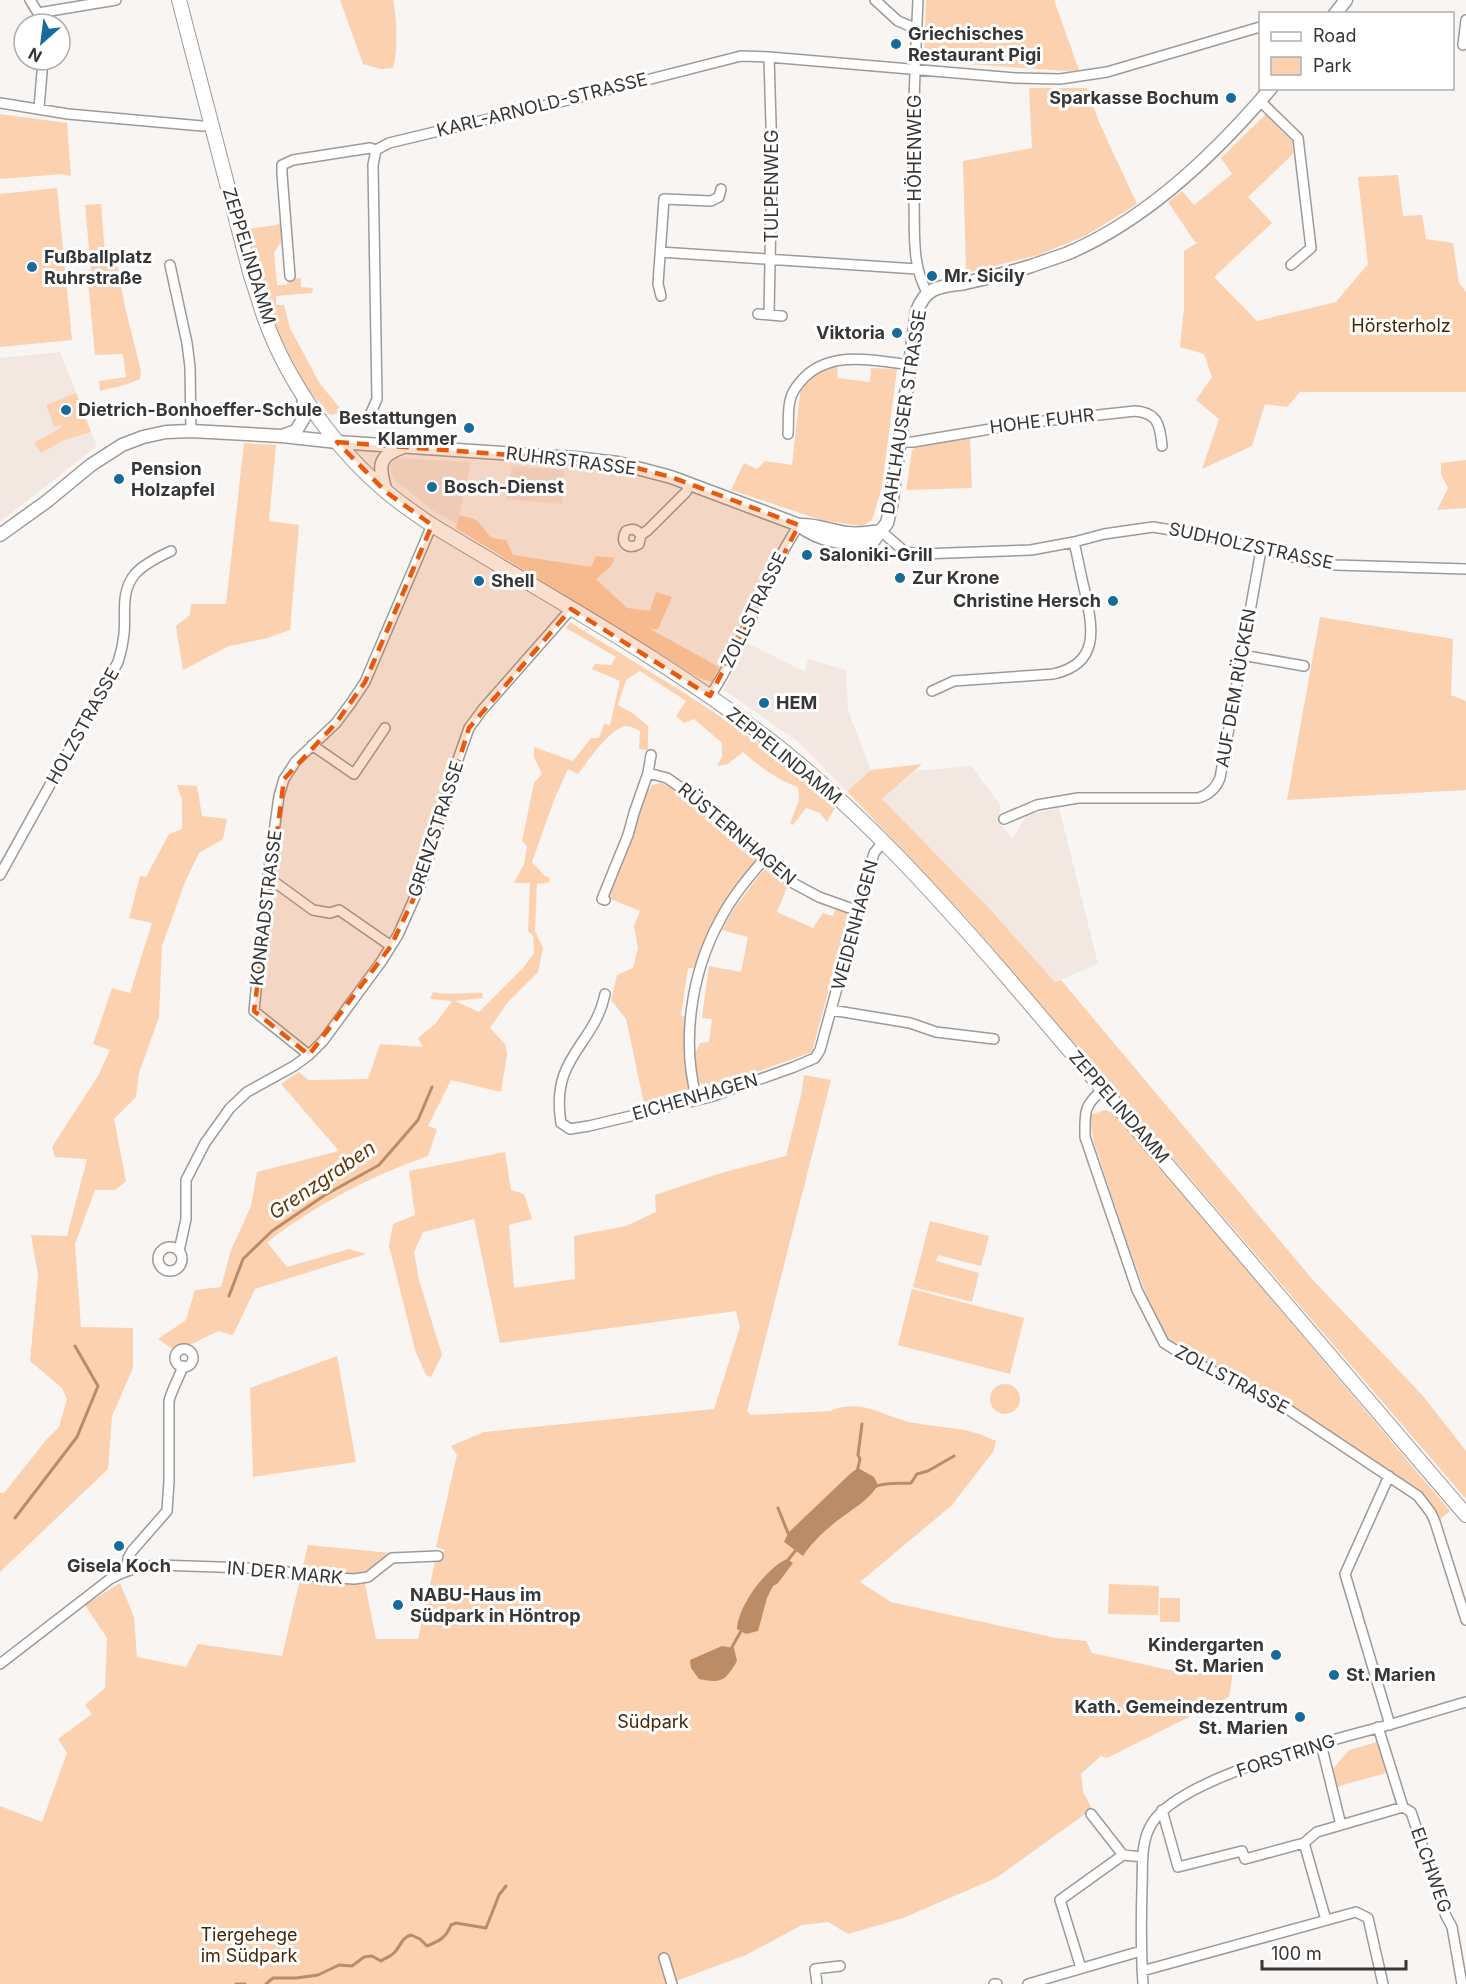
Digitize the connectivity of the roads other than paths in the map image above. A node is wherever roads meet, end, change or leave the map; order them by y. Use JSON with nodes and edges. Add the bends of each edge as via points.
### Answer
{"nodes":[{"id":1,"x":116,"y":0,"type":"edge"},
{"id":2,"x":179,"y":0,"type":"edge"},
{"id":3,"x":875,"y":0,"type":"edge"},
{"id":4,"x":918,"y":0,"type":"edge"},
{"id":5,"x":1346,"y":0,"type":"edge"},
{"id":6,"x":49,"y":12,"type":"edge"},
{"id":7,"x":1337,"y":12,"type":"edge"},
{"id":8,"x":1466,"y":20,"type":"edge"},
{"id":9,"x":1259,"y":27,"type":"edge"},
{"id":10,"x":916,"y":29,"type":"junction"},
{"id":11,"x":1464,"y":45,"type":"edge"},
{"id":12,"x":769,"y":57,"type":"junction"},
{"id":13,"x":916,"y":69,"type":"junction"},
{"id":14,"x":42,"y":72,"type":"edge"},
{"id":15,"x":1269,"y":90,"type":"edge"},
{"id":16,"x":1260,"y":101,"type":"junction"},
{"id":17,"x":0,"y":103,"type":"edge"},
{"id":18,"x":39,"y":108,"type":"junction"},
{"id":19,"x":211,"y":125,"type":"junction"},
{"id":20,"x":376,"y":150,"type":"junction"},
{"id":21,"x":722,"y":189,"type":"dead end"},
{"id":22,"x":660,"y":252,"type":"junction"},
{"id":23,"x":771,"y":259,"type":"junction"},
{"id":24,"x":170,"y":265,"type":"dead end"},
{"id":25,"x":1292,"y":266,"type":"dead end"},
{"id":26,"x":917,"y":269,"type":"junction"},
{"id":27,"x":290,"y":276,"type":"dead end"},
{"id":28,"x":928,"y":294,"type":"junction"},
{"id":29,"x":661,"y":296,"type":"dead end"},
{"id":30,"x":758,"y":314,"type":"dead end"},
{"id":31,"x":769,"y":315,"type":"junction"},
{"id":32,"x":782,"y":316,"type":"dead end"},
{"id":33,"x":910,"y":365,"type":"junction"},
{"id":34,"x":303,"y":393,"type":"junction"},
{"id":35,"x":369,"y":417,"type":"dead end"},
{"id":36,"x":191,"y":431,"type":"junction"},
{"id":37,"x":788,"y":434,"type":"dead end"},
{"id":38,"x":282,"y":436,"type":"junction"},
{"id":39,"x":337,"y":442,"type":"junction"},
{"id":40,"x":900,"y":442,"type":"junction"},
{"id":41,"x":1162,"y":446,"type":"dead end"},
{"id":42,"x":406,"y":447,"type":"junction"},
{"id":43,"x":690,"y":484,"type":"junction"},
{"id":44,"x":386,"y":492,"type":"junction"},
{"id":45,"x":432,"y":525,"type":"junction"},
{"id":46,"x":799,"y":525,"type":"junction"},
{"id":47,"x":881,"y":531,"type":"junction"},
{"id":48,"x":0,"y":534,"type":"edge"},
{"id":49,"x":641,"y":535,"type":"dead end"},
{"id":50,"x":1074,"y":542,"type":"junction"},
{"id":51,"x":171,"y":550,"type":"dead end"},
{"id":52,"x":1261,"y":550,"type":"junction"},
{"id":53,"x":1466,"y":569,"type":"edge"},
{"id":54,"x":571,"y":609,"type":"junction"},
{"id":55,"x":1242,"y":655,"type":"junction"},
{"id":56,"x":1304,"y":666,"type":"dead end"},
{"id":57,"x":932,"y":691,"type":"dead end"},
{"id":58,"x":710,"y":696,"type":"junction"},
{"id":59,"x":385,"y":728,"type":"dead end"},
{"id":60,"x":312,"y":745,"type":"junction"},
{"id":61,"x":651,"y":755,"type":"dead end"},
{"id":62,"x":648,"y":772,"type":"junction"},
{"id":63,"x":1004,"y":819,"type":"dead end"},
{"id":64,"x":883,"y":842,"type":"junction"},
{"id":65,"x":765,"y":858,"type":"junction"},
{"id":66,"x":0,"y":875,"type":"edge"},
{"id":67,"x":268,"y":878,"type":"junction"},
{"id":68,"x":604,"y":900,"type":"dead end"},
{"id":69,"x":858,"y":911,"type":"junction"},
{"id":70,"x":391,"y":946,"type":"junction"},
{"id":71,"x":604,"y":994,"type":"dead end"},
{"id":72,"x":831,"y":1010,"type":"junction"},
{"id":73,"x":994,"y":1039,"type":"dead end"},
{"id":74,"x":309,"y":1055,"type":"junction"},
{"id":75,"x":817,"y":1056,"type":"joint"},
{"id":76,"x":1103,"y":1089,"type":"junction"},
{"id":77,"x":697,"y":1100,"type":"junction"},
{"id":78,"x":179,"y":1251,"type":"dead end"},
{"id":79,"x":183,"y":1366,"type":"dead end"},
{"id":80,"x":1389,"y":1476,"type":"junction"},
{"id":81,"x":1466,"y":1515,"type":"edge"},
{"id":82,"x":438,"y":1556,"type":"dead end"},
{"id":83,"x":127,"y":1569,"type":"junction"},
{"id":84,"x":1466,"y":1620,"type":"edge"},
{"id":85,"x":0,"y":1664,"type":"edge"},
{"id":86,"x":1466,"y":1702,"type":"edge"},
{"id":87,"x":1390,"y":1725,"type":"junction"},
{"id":88,"x":1378,"y":1727,"type":"junction"},
{"id":89,"x":1321,"y":1743,"type":"junction"},
{"id":90,"x":1403,"y":1807,"type":"junction"},
{"id":91,"x":1162,"y":1810,"type":"junction"},
{"id":92,"x":1091,"y":1814,"type":"dead end"},
{"id":93,"x":1341,"y":1825,"type":"junction"},
{"id":94,"x":1304,"y":1843,"type":"junction"},
{"id":95,"x":1123,"y":1855,"type":"junction"},
{"id":96,"x":1143,"y":1857,"type":"junction"},
{"id":97,"x":1326,"y":1920,"type":"junction"},
{"id":98,"x":1141,"y":1951,"type":"junction"},
{"id":99,"x":664,"y":1958,"type":"dead end"},
{"id":100,"x":840,"y":1966,"type":"dead end"},
{"id":101,"x":1081,"y":1968,"type":"junction"},
{"id":102,"x":1142,"y":1971,"type":"junction"},
{"id":103,"x":672,"y":1984,"type":"edge"},
{"id":104,"x":817,"y":1984,"type":"edge"},
{"id":105,"x":1028,"y":1984,"type":"edge"},
{"id":106,"x":1143,"y":1984,"type":"edge"},
{"id":107,"x":1383,"y":1984,"type":"edge"},
{"id":108,"x":1462,"y":1984,"type":"edge"}],
"edges":[{"from":1,"to":6,"type":"street"},
{"from":2,"to":19,"type":"main road","name":"ZEPPELINDAMM"},
{"from":3,"to":10,"type":"street","via":[[898,21]]},
{"from":4,"to":10,"type":"street","name":"HÖHENWEG"},
{"from":5,"to":7,"type":"street"},
{"from":8,"to":11,"type":"street"},
{"from":9,"to":13,"type":"street","name":"KARL-ARNOLD-STRASSE","via":[[1107,72],[1060,79]]},
{"from":10,"to":13,"type":"street","name":"HÖHENWEG"},
{"from":12,"to":13,"type":"street","name":"KARL-ARNOLD-STRASSE"},
{"from":12,"to":20,"type":"street","name":"KARL-ARNOLD-STRASSE","via":[[741,56],[715,62],[389,142]]},
{"from":12,"to":23,"type":"street","name":"TULPENWEG"},
{"from":13,"to":26,"type":"street","name":"HÖHENWEG","via":[[913,159]]},
{"from":14,"to":18,"type":"street"},
{"from":15,"to":16,"type":"street"},
{"from":16,"to":25,"type":"street","via":[[1298,138],[1311,248]]},
{"from":16,"to":28,"type":"street","via":[[1172,187],[1094,240],[1017,271],[934,289]]},
{"from":17,"to":18,"type":"street"},
{"from":18,"to":19,"type":"street","via":[[68,114]]},
{"from":19,"to":34,"type":"main road","name":"ZEPPELINDAMM","via":[[266,321]]},
{"from":20,"to":27,"type":"street","name":"KARL-ARNOLD-STRASSE","via":[[293,159],[282,165]]},
{"from":20,"to":35,"type":"street","via":[[373,165],[377,399]]},
{"from":21,"to":22,"type":"street","via":[[719,197],[711,201],[664,198]]},
{"from":22,"to":23,"type":"street"},
{"from":22,"to":29,"type":"street"},
{"from":23,"to":26,"type":"street"},
{"from":23,"to":31,"type":"street","name":"TULPENWEG"},
{"from":24,"to":36,"type":"street","via":[[188,343]]},
{"from":26,"to":28,"type":"street","name":"HÖHENWEG"},
{"from":28,"to":33,"type":"street","name":"DAHLHAUSER STRASSE","via":[[918,311]]},
{"from":30,"to":31,"type":"street"},
{"from":31,"to":32,"type":"street"},
{"from":33,"to":37,"type":"street","via":[[842,360],[817,367],[791,394]]},
{"from":33,"to":40,"type":"street","name":"DAHLHAUSER STRASSE"},
{"from":34,"to":38,"type":"street","via":[[302,423],[296,431]]},
{"from":34,"to":39,"type":"main road","name":"ZEPPELINDAMM"},
{"from":36,"to":38,"type":"street","name":"RUHRSTRASSE"},
{"from":36,"to":48,"type":"street","name":"RUHRSTRASSE","via":[[150,435],[122,445]]},
{"from":38,"to":39,"type":"street","name":"RUHRSTRASSE"},
{"from":39,"to":42,"type":"street","name":"RUHRSTRASSE"},
{"from":39,"to":44,"type":"main road","name":"ZEPPELINDAMM"},
{"from":40,"to":41,"type":"street","name":"HOHE FUHR","via":[[1135,411],[1156,420]]},
{"from":40,"to":47,"type":"street","name":"DAHLHAUSER STRASSE","via":[[891,507]]},
{"from":42,"to":43,"type":"street","name":"RUHRSTRASSE","via":[[592,460],[647,470]]},
{"from":42,"to":44,"type":"street","via":[[383,459],[381,471]]},
{"from":43,"to":46,"type":"street","name":"RUHRSTRASSE"},
{"from":43,"to":49,"type":"street","via":[[685,494]]},
{"from":44,"to":45,"type":"main road","name":"ZEPPELINDAMM"},
{"from":45,"to":54,"type":"main road","name":"ZEPPELINDAMM"},
{"from":45,"to":60,"type":"street","name":"KONRADSTRASSE","via":[[365,682],[336,723]]},
{"from":46,"to":47,"type":"street","name":"RUHRSTRASSE","via":[[808,532],[851,543],[874,540]]},
{"from":46,"to":58,"type":"street","name":"ZOLLSTRASSE","via":[[780,553]]},
{"from":47,"to":50,"type":"street","name":"SUDHOLZSTRASSE","via":[[905,552],[921,554],[1031,550]]},
{"from":50,"to":52,"type":"street","name":"SUDHOLZSTRASSE","via":[[1153,527]]},
{"from":50,"to":57,"type":"street","via":[[1092,631],[1087,650],[1076,664],[1053,674],[954,681]]},
{"from":51,"to":66,"type":"street","name":"HOLZSTRASSE","via":[[152,560],[128,585],[118,662]]},
{"from":52,"to":53,"type":"street","name":"SUDHOLZSTRASSE","via":[[1336,565]]},
{"from":52,"to":55,"type":"street","name":"AUF DEM RÜCKEN"},
{"from":54,"to":58,"type":"main road","name":"ZEPPELINDAMM"},
{"from":54,"to":70,"type":"street","name":"GRENZSTRASSE","via":[[469,728],[422,881]]},
{"from":55,"to":56,"type":"street"},
{"from":55,"to":63,"type":"street","name":"AUF DEM RÜCKEN","via":[[1220,778],[1208,794],[1198,798],[1071,798],[1037,805]]},
{"from":58,"to":64,"type":"main road","name":"ZEPPELINDAMM","via":[[779,747]]},
{"from":59,"to":60,"type":"street","via":[[354,774]]},
{"from":60,"to":67,"type":"street","name":"KONRADSTRASSE","via":[[284,779]]},
{"from":61,"to":62,"type":"street"},
{"from":62,"to":65,"type":"street","name":"RÜSTERNHAGEN","via":[[689,792]]},
{"from":62,"to":68,"type":"street"},
{"from":64,"to":69,"type":"street","name":"WEIDENHAGEN","via":[[874,853]]},
{"from":64,"to":76,"type":"main road","name":"ZEPPELINDAMM","via":[[963,926]]},
{"from":65,"to":69,"type":"street","name":"RÜSTERNHAGEN","via":[[805,890]]},
{"from":65,"to":77,"type":"street","via":[[733,898],[702,962],[690,1026]]},
{"from":67,"to":70,"type":"street","via":[[313,910],[339,910]]},
{"from":67,"to":74,"type":"street","name":"KONRADSTRASSE","via":[[254,1011]]},
{"from":69,"to":72,"type":"street","name":"WEIDENHAGEN"},
{"from":70,"to":74,"type":"street","name":"GRENZSTRASSE","via":[[343,1015]]},
{"from":71,"to":77,"type":"street","name":"EICHENHAGEN","via":[[598,1016],[571,1057],[560,1084],[561,1124],[570,1129],[589,1126]]},
{"from":72,"to":73,"type":"street","name":"WEIDENHAGEN","via":[[910,1023],[936,1032]]},
{"from":72,"to":75,"type":"street","name":"WEIDENHAGEN"},
{"from":74,"to":78,"type":"street","name":"GRENZSTRASSE","via":[[248,1092],[230,1108],[205,1143],[186,1180],[186,1218]]},
{"from":75,"to":77,"type":"street","name":"EICHENHAGEN"},
{"from":76,"to":80,"type":"street","name":"ZOLLSTRASSE","via":[[1089,1102],[1085,1137],[1137,1290],[1164,1343],[1280,1404]]},
{"from":76,"to":81,"type":"main road","name":"ZEPPELINDAMM"},
{"from":79,"to":83,"type":"street","via":[[169,1401],[167,1511],[132,1551]]},
{"from":80,"to":84,"type":"street","name":"ZOLLSTRASSE","via":[[1418,1496],[1431,1513]]},
{"from":80,"to":87,"type":"street","via":[[1345,1574]]},
{"from":82,"to":83,"type":"street","name":"IN DER MARK","via":[[392,1558],[368,1577],[354,1579],[298,1575],[278,1569],[157,1565]]},
{"from":83,"to":85,"type":"street","name":"IN DER MARK"},
{"from":86,"to":87,"type":"street","name":"FORSTRING"},
{"from":87,"to":88,"type":"street","name":"FORSTRING"},
{"from":88,"to":89,"type":"street","name":"FORSTRING"},
{"from":88,"to":90,"type":"street","name":"ELCHWEG"},
{"from":89,"to":91,"type":"street","name":"FORSTRING","via":[[1229,1774]]},
{"from":89,"to":93,"type":"street"},
{"from":90,"to":93,"type":"street"},
{"from":90,"to":108,"type":"street","name":"ELCHWEG","via":[[1411,1812],[1452,1927]]},
{"from":91,"to":94,"type":"street","via":[[1178,1867],[1242,1851],[1245,1859]]},
{"from":91,"to":96,"type":"street","name":"FORSTRING","via":[[1148,1831]]},
{"from":92,"to":95,"type":"street"},
{"from":93,"to":94,"type":"street","via":[[1317,1832]]},
{"from":94,"to":97,"type":"street"},
{"from":95,"to":96,"type":"street"},
{"from":95,"to":101,"type":"street","via":[[1060,1900]]},
{"from":96,"to":98,"type":"street","name":"FORSTRING"},
{"from":97,"to":102,"type":"street"},
{"from":97,"to":107,"type":"street","via":[[1356,1912],[1368,1918]]},
{"from":98,"to":101,"type":"street"},
{"from":98,"to":102,"type":"street","name":"FORSTRING"},
{"from":99,"to":103,"type":"street"},
{"from":100,"to":104,"type":"street","via":[[815,1969]]},
{"from":101,"to":105,"type":"street"},
{"from":102,"to":106,"type":"street","name":"FORSTRING"}]}
